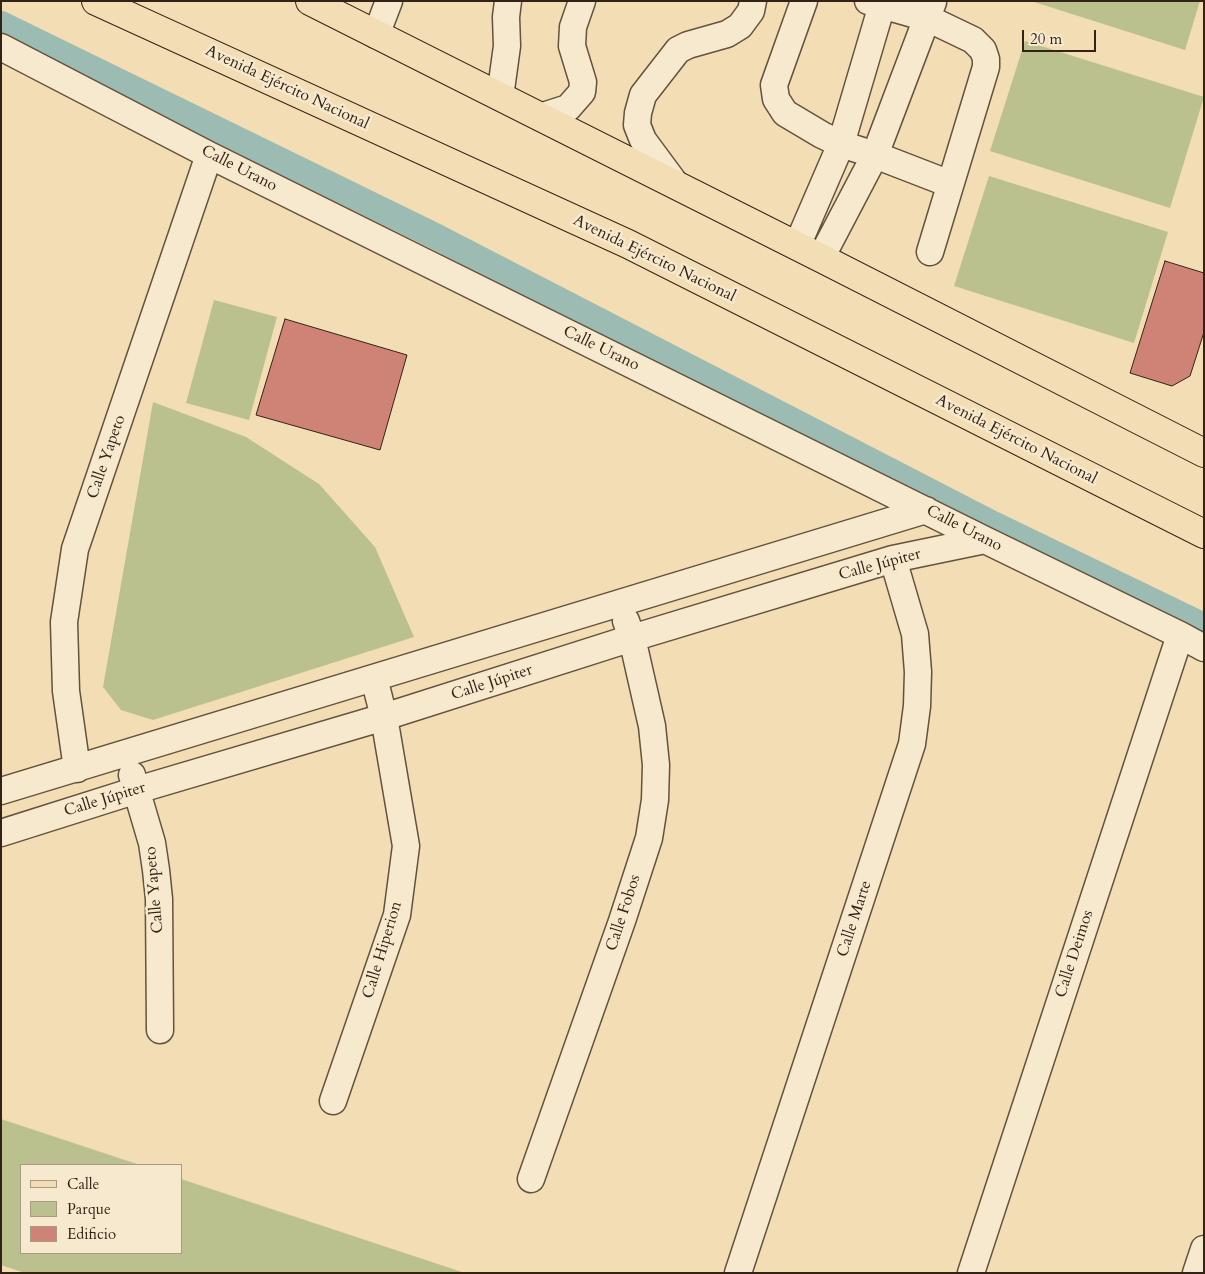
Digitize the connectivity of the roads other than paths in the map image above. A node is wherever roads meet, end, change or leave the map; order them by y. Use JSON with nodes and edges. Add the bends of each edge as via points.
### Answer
{"nodes":[{"id":1,"x":310,"y":1,"type":"edge"},
{"id":2,"x":389,"y":1,"type":"edge"},
{"id":3,"x":508,"y":1,"type":"edge"},
{"id":4,"x":582,"y":1,"type":"edge"},
{"id":5,"x":753,"y":1,"type":"edge"},
{"id":6,"x":804,"y":1,"type":"edge"},
{"id":7,"x":103,"y":3,"type":"edge"},
{"id":8,"x":875,"y":3,"type":"edge"},
{"id":9,"x":930,"y":10,"type":"edge"},
{"id":10,"x":376,"y":35,"type":"junction"},
{"id":11,"x":1,"y":47,"type":"edge"},
{"id":12,"x":500,"y":97,"type":"junction"},
{"id":13,"x":540,"y":117,"type":"junction"},
{"id":14,"x":841,"y":144,"type":"junction"},
{"id":15,"x":209,"y":155,"type":"junction"},
{"id":16,"x":875,"y":155,"type":"junction"},
{"id":17,"x":950,"y":184,"type":"junction"},
{"id":18,"x":677,"y":186,"type":"junction"},
{"id":19,"x":797,"y":246,"type":"junction"},
{"id":20,"x":930,"y":252,"type":"dead end"},
{"id":21,"x":821,"y":258,"type":"junction"},
{"id":22,"x":1204,"y":453,"type":"edge"},
{"id":23,"x":926,"y":510,"type":"junction"},
{"id":24,"x":1204,"y":534,"type":"edge"},
{"id":25,"x":985,"y":540,"type":"junction"},
{"id":26,"x":893,"y":559,"type":"junction"},
{"id":27,"x":620,"y":604,"type":"junction"},
{"id":28,"x":1180,"y":634,"type":"junction"},
{"id":29,"x":632,"y":638,"type":"junction"},
{"id":30,"x":1204,"y":648,"type":"edge"},
{"id":31,"x":374,"y":678,"type":"junction"},
{"id":32,"x":384,"y":717,"type":"junction"},
{"id":33,"x":126,"y":754,"type":"junction"},
{"id":34,"x":77,"y":769,"type":"junction"},
{"id":35,"x":137,"y":790,"type":"junction"},
{"id":36,"x":1,"y":791,"type":"edge"},
{"id":37,"x":1,"y":833,"type":"edge"},
{"id":38,"x":160,"y":1030,"type":"dead end"},
{"id":39,"x":333,"y":1101,"type":"dead end"},
{"id":40,"x":531,"y":1179,"type":"dead end"},
{"id":41,"x":1204,"y":1250,"type":"edge"},
{"id":42,"x":738,"y":1273,"type":"edge"},
{"id":43,"x":971,"y":1273,"type":"edge"},
{"id":44,"x":1196,"y":1273,"type":"edge"}],
"edges":[{"from":1,"to":10,"type":"main road"},
{"from":2,"to":10,"type":"street"},
{"from":3,"to":12,"type":"street","via":[[507,46]]},
{"from":4,"to":13,"type":"street","via":[[573,27],[572,46],[583,82],[582,92],[568,108]]},
{"from":5,"to":18,"type":"street","via":[[751,11],[740,26],[727,34],[678,50],[644,95],[637,125],[643,140]]},
{"from":6,"to":14,"type":"street","via":[[774,85],[776,99],[785,113]]},
{"from":7,"to":24,"type":"main road","name":"Avenida Ejército Nacional","via":[[628,244]]},
{"from":8,"to":9,"type":"street"},
{"from":8,"to":14,"type":"street"},
{"from":9,"to":16,"type":"street"},
{"from":9,"to":17,"type":"street","via":[[973,40],[986,58]]},
{"from":10,"to":12,"type":"main road"},
{"from":11,"to":15,"type":"street","name":"Calle Urano"},
{"from":12,"to":13,"type":"main road"},
{"from":13,"to":18,"type":"main road"},
{"from":14,"to":16,"type":"street"},
{"from":14,"to":19,"type":"street"},
{"from":15,"to":23,"type":"street","name":"Calle Urano"},
{"from":15,"to":34,"type":"street","name":"Calle Yapeto","via":[[76,549],[64,622],[66,691]]},
{"from":16,"to":17,"type":"street"},
{"from":16,"to":21,"type":"street"},
{"from":17,"to":20,"type":"street"},
{"from":18,"to":19,"type":"main road"},
{"from":19,"to":21,"type":"main road"},
{"from":21,"to":22,"type":"main road"},
{"from":23,"to":25,"type":"street","name":"Calle Urano"},
{"from":23,"to":27,"type":"street"},
{"from":25,"to":26,"type":"street","name":"Calle Júpiter"},
{"from":25,"to":28,"type":"street","name":"Calle Urano"},
{"from":26,"to":29,"type":"street","name":"Calle Júpiter"},
{"from":26,"to":42,"type":"street","name":"Calle Marte","via":[[915,634],[918,672],[912,744]]},
{"from":27,"to":29,"type":"street","name":"Calle Fobos"},
{"from":27,"to":31,"type":"street"},
{"from":28,"to":30,"type":"street","name":"Calle Urano"},
{"from":28,"to":43,"type":"street","name":"Calle Deimos"},
{"from":29,"to":32,"type":"street","name":"Calle Júpiter"},
{"from":29,"to":40,"type":"street","name":"Calle Fobos","via":[[652,726],[656,765],[649,838]]},
{"from":31,"to":32,"type":"street","name":"Calle Hiperion"},
{"from":31,"to":33,"type":"street"},
{"from":32,"to":35,"type":"street","name":"Calle Júpiter"},
{"from":32,"to":39,"type":"street","name":"Calle Hiperion","via":[[406,846],[397,914]]},
{"from":33,"to":34,"type":"street"},
{"from":33,"to":35,"type":"street","name":"Calle Yapeto"},
{"from":34,"to":36,"type":"street"},
{"from":35,"to":37,"type":"street","name":"Calle Júpiter"},
{"from":35,"to":38,"type":"street","name":"Calle Yapeto","via":[[152,842],[159,899]]},
{"from":41,"to":44,"type":"street"}]}
